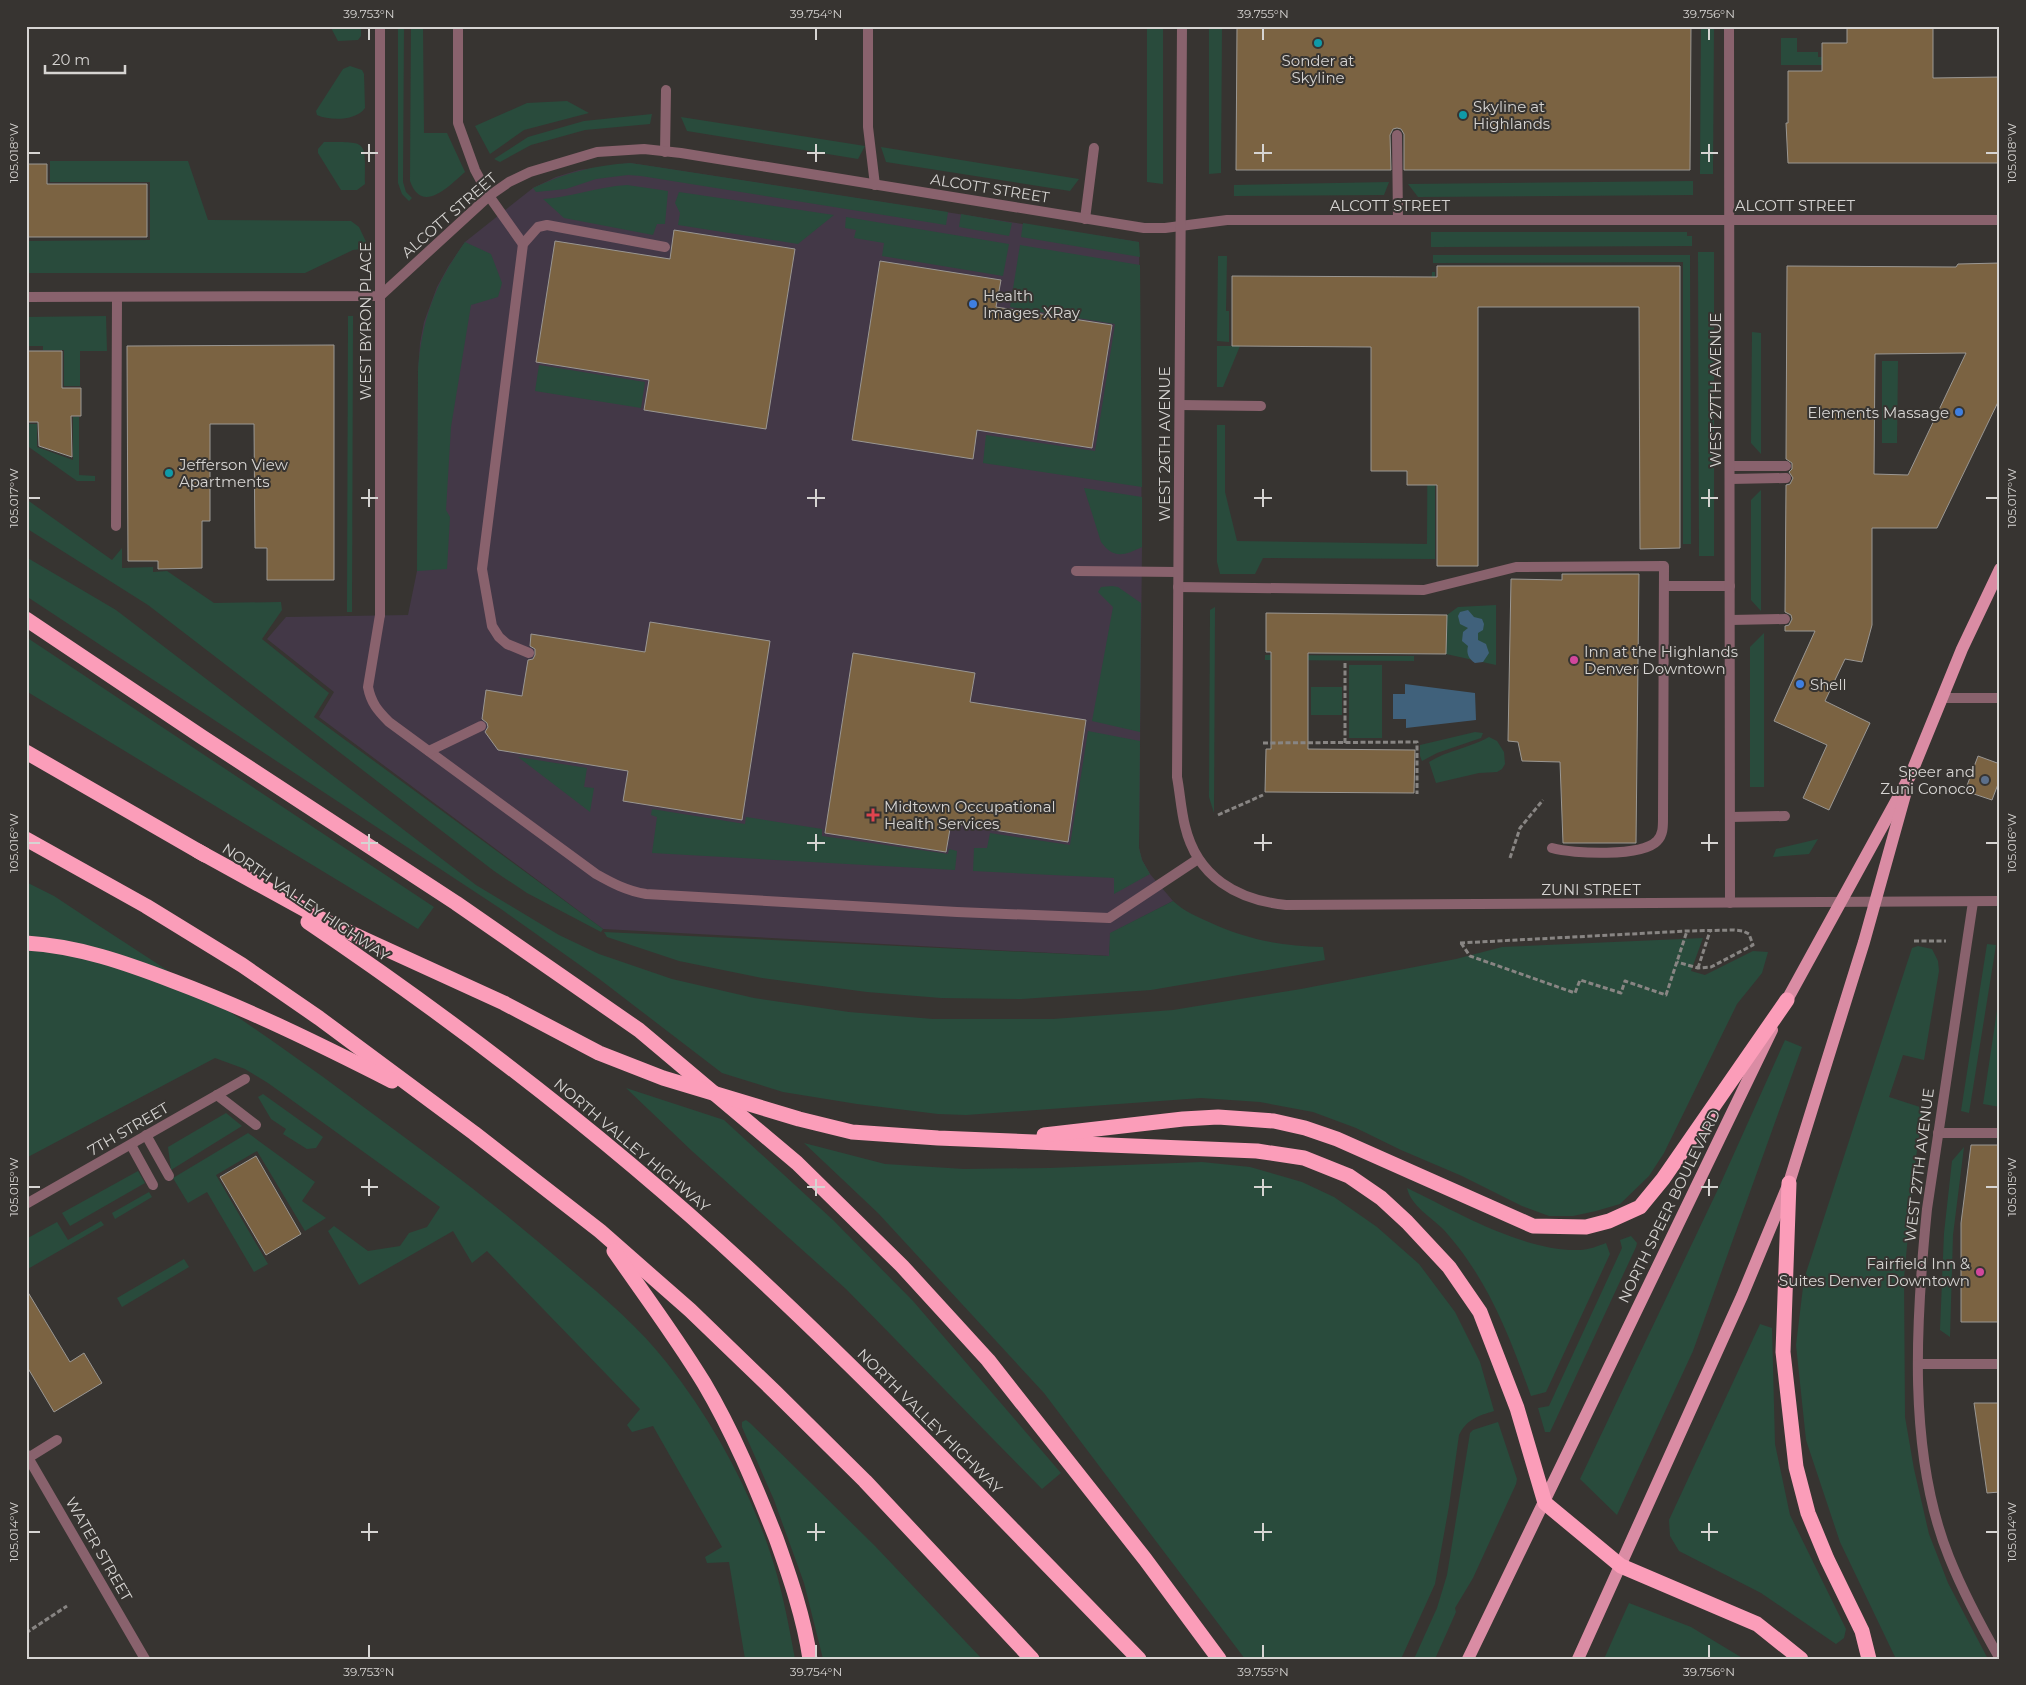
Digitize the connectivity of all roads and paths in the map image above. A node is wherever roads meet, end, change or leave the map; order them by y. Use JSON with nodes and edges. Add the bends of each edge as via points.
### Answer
{"nodes":[{"id":1,"x":380,"y":26,"type":"edge"},
{"id":2,"x":458,"y":26,"type":"edge"},
{"id":3,"x":868,"y":26,"type":"edge"},
{"id":4,"x":1182,"y":26,"type":"edge"},
{"id":5,"x":1729,"y":26,"type":"edge"},
{"id":6,"x":666,"y":90,"type":"dead end"},
{"id":7,"x":1397,"y":135,"type":"dead end"},
{"id":8,"x":1094,"y":148,"type":"dead end"},
{"id":9,"x":665,"y":152,"type":"junction"},
{"id":10,"x":875,"y":185,"type":"junction"},
{"id":11,"x":489,"y":196,"type":"junction"},
{"id":12,"x":1085,"y":219,"type":"junction"},
{"id":13,"x":1398,"y":220,"type":"junction"},
{"id":14,"x":1730,"y":220,"type":"junction"},
{"id":15,"x":2000,"y":220,"type":"edge"},
{"id":16,"x":1180,"y":226,"type":"junction"},
{"id":17,"x":522,"y":244,"type":"junction"},
{"id":18,"x":666,"y":247,"type":"dead end"},
{"id":19,"x":380,"y":296,"type":"junction"},
{"id":20,"x":26,"y":297,"type":"edge"},
{"id":21,"x":117,"y":297,"type":"junction"},
{"id":22,"x":1180,"y":405,"type":"junction"},
{"id":23,"x":1261,"y":406,"type":"dead end"},
{"id":24,"x":1730,"y":466,"type":"junction"},
{"id":25,"x":1786,"y":466,"type":"dead end"},
{"id":26,"x":1786,"y":478,"type":"dead end"},
{"id":27,"x":1730,"y":479,"type":"junction"},
{"id":28,"x":116,"y":526,"type":"dead end"},
{"id":29,"x":2000,"y":569,"type":"edge"},
{"id":30,"x":1076,"y":571,"type":"dead end"},
{"id":31,"x":1178,"y":572,"type":"junction"},
{"id":32,"x":1664,"y":586,"type":"junction"},
{"id":33,"x":1730,"y":586,"type":"junction"},
{"id":34,"x":1178,"y":587,"type":"junction"},
{"id":35,"x":26,"y":619,"type":"edge"},
{"id":36,"x":1785,"y":619,"type":"dead end"},
{"id":37,"x":1730,"y":620,"type":"junction"},
{"id":38,"x":529,"y":653,"type":"dead end"},
{"id":39,"x":1345,"y":663,"type":"dead end"},
{"id":40,"x":1942,"y":698,"type":"junction"},
{"id":41,"x":2000,"y":698,"type":"edge"},
{"id":42,"x":480,"y":726,"type":"dead end"},
{"id":43,"x":1263,"y":743,"type":"dead end"},
{"id":44,"x":1345,"y":743,"type":"junction"},
{"id":45,"x":429,"y":751,"type":"junction"},
{"id":46,"x":26,"y":752,"type":"edge"},
{"id":47,"x":1911,"y":774,"type":"junction"},
{"id":48,"x":1417,"y":794,"type":"dead end"},
{"id":49,"x":1263,"y":795,"type":"dead end"},
{"id":50,"x":1543,"y":800,"type":"dead end"},
{"id":51,"x":1218,"y":815,"type":"dead end"},
{"id":52,"x":1785,"y":816,"type":"dead end"},
{"id":53,"x":1730,"y":817,"type":"junction"},
{"id":54,"x":26,"y":839,"type":"edge"},
{"id":55,"x":1552,"y":848,"type":"dead end"},
{"id":56,"x":198,"y":851,"type":"junction"},
{"id":57,"x":1510,"y":858,"type":"dead end"},
{"id":58,"x":1198,"y":859,"type":"junction"},
{"id":59,"x":2000,"y":901,"type":"edge"},
{"id":60,"x":1875,"y":902,"type":"junction"},
{"id":61,"x":1973,"y":902,"type":"junction"},
{"id":62,"x":1730,"y":903,"type":"junction"},
{"id":63,"x":1840,"y":903,"type":"junction"},
{"id":64,"x":1710,"y":930,"type":"junction"},
{"id":65,"x":1687,"y":931,"type":"junction"},
{"id":66,"x":1946,"y":940,"type":"dead end"},
{"id":67,"x":1914,"y":941,"type":"dead end"},
{"id":68,"x":26,"y":942,"type":"edge"},
{"id":69,"x":1677,"y":962,"type":"junction"},
{"id":70,"x":1698,"y":968,"type":"junction"},
{"id":71,"x":1787,"y":1000,"type":"junction"},
{"id":72,"x":245,"y":1079,"type":"dead end"},
{"id":73,"x":217,"y":1095,"type":"junction"},
{"id":74,"x":432,"y":1102,"type":"junction"},
{"id":75,"x":256,"y":1125,"type":"dead end"},
{"id":76,"x":1938,"y":1133,"type":"junction"},
{"id":77,"x":2000,"y":1133,"type":"edge"},
{"id":78,"x":146,"y":1135,"type":"junction"},
{"id":79,"x":994,"y":1141,"type":"junction"},
{"id":80,"x":131,"y":1145,"type":"junction"},
{"id":81,"x":169,"y":1176,"type":"dead end"},
{"id":82,"x":1789,"y":1183,"type":"junction"},
{"id":83,"x":153,"y":1185,"type":"dead end"},
{"id":84,"x":26,"y":1204,"type":"edge"},
{"id":85,"x":600,"y":1231,"type":"junction"},
{"id":86,"x":1918,"y":1364,"type":"junction"},
{"id":87,"x":2000,"y":1364,"type":"edge"},
{"id":88,"x":57,"y":1440,"type":"dead end"},
{"id":89,"x":27,"y":1456,"type":"edge"},
{"id":90,"x":1545,"y":1503,"type":"junction"},
{"id":91,"x":1621,"y":1566,"type":"junction"},
{"id":92,"x":67,"y":1606,"type":"dead end"},
{"id":93,"x":26,"y":1633,"type":"edge"},
{"id":94,"x":145,"y":1659,"type":"edge"},
{"id":95,"x":810,"y":1659,"type":"edge"},
{"id":96,"x":1032,"y":1659,"type":"edge"},
{"id":97,"x":1139,"y":1659,"type":"edge"},
{"id":98,"x":1219,"y":1659,"type":"edge"},
{"id":99,"x":1468,"y":1659,"type":"edge"},
{"id":100,"x":1578,"y":1659,"type":"edge"},
{"id":101,"x":1801,"y":1659,"type":"edge"},
{"id":102,"x":1869,"y":1659,"type":"edge"},
{"id":103,"x":2000,"y":1659,"type":"edge"}],
"edges":[{"from":1,"to":19,"type":"street","name":"WEST BYRON PLACE"},
{"from":2,"to":11,"type":"street","via":[[458,123],[475,170]]},
{"from":3,"to":10,"type":"street","via":[[868,128]]},
{"from":4,"to":16,"type":"street","name":"WEST 26TH AVENUE"},
{"from":5,"to":14,"type":"street","name":"WEST 27TH AVENUE"},
{"from":6,"to":9,"type":"street"},
{"from":7,"to":13,"type":"street"},
{"from":8,"to":12,"type":"street"},
{"from":9,"to":10,"type":"street","name":"ALCOTT STREET"},
{"from":9,"to":11,"type":"street","name":"ALCOTT STREET","via":[[620,150],[573,158],[530,172]]},
{"from":10,"to":12,"type":"street","name":"ALCOTT STREET"},
{"from":11,"to":17,"type":"street"},
{"from":11,"to":19,"type":"street","name":"ALCOTT STREET"},
{"from":12,"to":16,"type":"street","name":"ALCOTT STREET","via":[[1144,228]]},
{"from":13,"to":14,"type":"street","name":"ALCOTT STREET"},
{"from":13,"to":16,"type":"street","name":"ALCOTT STREET","via":[[1228,220]]},
{"from":14,"to":15,"type":"street","name":"ALCOTT STREET"},
{"from":14,"to":24,"type":"street","name":"WEST 27TH AVENUE"},
{"from":16,"to":22,"type":"street","name":"WEST 26TH AVENUE"},
{"from":17,"to":18,"type":"street","via":[[538,227],[547,225]]},
{"from":17,"to":38,"type":"street","via":[[482,569],[492,626],[507,644]]},
{"from":19,"to":21,"type":"street"},
{"from":19,"to":45,"type":"street","name":"WEST BYRON PLACE","via":[[380,615],[368,687],[370,698],[389,722]]},
{"from":20,"to":21,"type":"street"},
{"from":21,"to":28,"type":"street"},
{"from":22,"to":23,"type":"street"},
{"from":22,"to":31,"type":"street","name":"WEST 26TH AVENUE"},
{"from":24,"to":25,"type":"street"},
{"from":24,"to":27,"type":"street","name":"WEST 27TH AVENUE"},
{"from":26,"to":27,"type":"street"},
{"from":27,"to":33,"type":"street","name":"WEST 27TH AVENUE"},
{"from":29,"to":40,"type":"main road","name":"NORTH SPEER BOULEVARD"},
{"from":30,"to":31,"type":"street"},
{"from":31,"to":34,"type":"street","name":"WEST 26TH AVENUE"},
{"from":32,"to":33,"type":"street"},
{"from":32,"to":34,"type":"street","via":[[1664,566],[1656,566],[1516,567],[1424,590]]},
{"from":32,"to":55,"type":"street","via":[[1664,819],[1661,835],[1649,847],[1630,851],[1577,852]]},
{"from":33,"to":37,"type":"street","name":"WEST 27TH AVENUE"},
{"from":34,"to":58,"type":"street","name":"WEST 26TH AVENUE","via":[[1177,777],[1185,827]]},
{"from":35,"to":98,"type":"highway","via":[[456,903],[639,1030],[797,1163],[902,1266],[988,1360],[1145,1559]]},
{"from":36,"to":37,"type":"street"},
{"from":37,"to":53,"type":"street","name":"WEST 27TH AVENUE"},
{"from":39,"to":44,"type":"path"},
{"from":40,"to":41,"type":"street"},
{"from":40,"to":47,"type":"main road","name":"NORTH SPEER BOULEVARD"},
{"from":42,"to":45,"type":"street"},
{"from":43,"to":44,"type":"path"},
{"from":44,"to":48,"type":"path","via":[[1417,742]]},
{"from":45,"to":58,"type":"street","name":"WEST BYRON PLACE","via":[[596,874],[616,885],[646,894],[1109,918]]},
{"from":46,"to":56,"type":"highway","name":"NORTH VALLEY HIGHWAY"},
{"from":47,"to":60,"type":"main road","name":"NORTH SPEER BOULEVARD"},
{"from":47,"to":63,"type":"main road","name":"NORTH SPEER BOULEVARD"},
{"from":49,"to":51,"type":"path"},
{"from":50,"to":57,"type":"path","via":[[1520,828]]},
{"from":52,"to":53,"type":"street"},
{"from":53,"to":62,"type":"street","name":"WEST 27TH AVENUE"},
{"from":54,"to":74,"type":"highway","via":[[146,906],[242,965]]},
{"from":56,"to":79,"type":"highway","via":[[329,923],[504,1003],[599,1053],[663,1078],[852,1132]]},
{"from":56,"to":97,"type":"highway","name":"NORTH VALLEY HIGHWAY","via":[[357,955],[602,1140],[746,1266],[820,1336]]},
{"from":58,"to":62,"type":"street","name":"ZUNI STREET","via":[[1208,873],[1225,885],[1265,903],[1286,905]]},
{"from":59,"to":61,"type":"street","name":"ZUNI STREET"},
{"from":60,"to":61,"type":"street","name":"ZUNI STREET"},
{"from":60,"to":63,"type":"street","name":"ZUNI STREET"},
{"from":60,"to":82,"type":"main road","name":"NORTH SPEER BOULEVARD"},
{"from":61,"to":76,"type":"street","name":"WEST 27TH AVENUE"},
{"from":62,"to":63,"type":"street","name":"ZUNI STREET"},
{"from":63,"to":71,"type":"main road","name":"NORTH SPEER BOULEVARD"},
{"from":64,"to":65,"type":"path"},
{"from":64,"to":70,"type":"path"},
{"from":64,"to":70,"type":"path","via":[[1743,930],[1749,934],[1753,945],[1718,965]]},
{"from":65,"to":69,"type":"path"},
{"from":65,"to":69,"type":"path","via":[[1460,943],[1470,956],[1576,993],[1580,980],[1622,993],[1626,981],[1666,995]]},
{"from":66,"to":67,"type":"path"},
{"from":68,"to":74,"type":"highway","via":[[89,952],[204,993],[350,1060]]},
{"from":69,"to":70,"type":"path"},
{"from":71,"to":79,"type":"highway","via":[[1663,1179],[1640,1207],[1586,1227],[1534,1226],[1337,1140],[1274,1121],[1218,1117],[1183,1119]]},
{"from":71,"to":90,"type":"main road","name":"NORTH SPEER BOULEVARD"},
{"from":72,"to":73,"type":"street","name":"7TH STREET"},
{"from":73,"to":75,"type":"street"},
{"from":73,"to":78,"type":"street","name":"7TH STREET"},
{"from":74,"to":85,"type":"highway"},
{"from":76,"to":77,"type":"street"},
{"from":76,"to":86,"type":"street","name":"WEST 27TH AVENUE","via":[[1922,1261]]},
{"from":78,"to":80,"type":"street","name":"7TH STREET"},
{"from":78,"to":81,"type":"street"},
{"from":79,"to":90,"type":"highway","via":[[1257,1150],[1304,1158],[1348,1176],[1381,1198],[1408,1222],[1449,1267],[1480,1312],[1517,1408]]},
{"from":80,"to":83,"type":"street"},
{"from":80,"to":84,"type":"street","name":"7TH STREET"},
{"from":82,"to":91,"type":"main road","name":"NORTH SPEER BOULEVARD"},
{"from":82,"to":102,"type":"highway","via":[[1783,1352],[1796,1467],[1808,1513],[1862,1631]]},
{"from":85,"to":95,"type":"highway","via":[[674,1337],[730,1430],[756,1486],[780,1551],[797,1601]]},
{"from":85,"to":96,"type":"highway","via":[[690,1310],[865,1481]]},
{"from":86,"to":87,"type":"street"},
{"from":86,"to":103,"type":"street","name":"WEST 27TH AVENUE","via":[[1920,1417],[1935,1513],[1948,1556]]},
{"from":88,"to":89,"type":"street"},
{"from":89,"to":94,"type":"street","name":"WATER STREET"},
{"from":90,"to":91,"type":"highway"},
{"from":90,"to":99,"type":"main road","name":"NORTH SPEER BOULEVARD"},
{"from":91,"to":100,"type":"main road","name":"NORTH SPEER BOULEVARD"},
{"from":91,"to":101,"type":"highway","via":[[1757,1624]]},
{"from":92,"to":93,"type":"path"}]}
